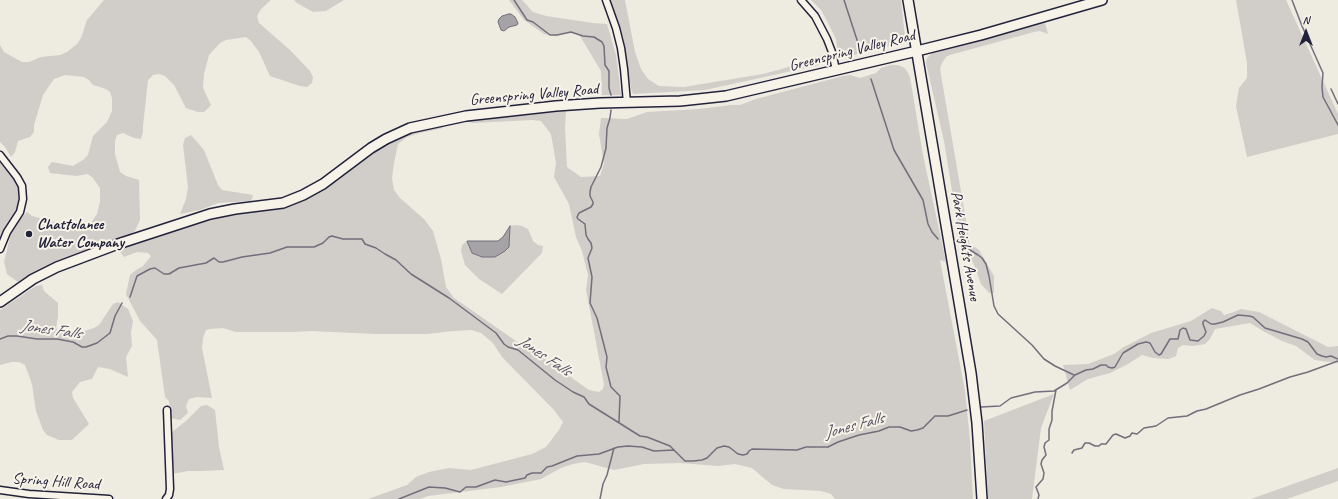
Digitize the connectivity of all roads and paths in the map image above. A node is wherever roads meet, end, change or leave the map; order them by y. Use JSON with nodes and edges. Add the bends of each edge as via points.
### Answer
{"nodes":[{"id":1,"x":606,"y":0,"type":"edge"},
{"id":2,"x":801,"y":0,"type":"edge"},
{"id":3,"x":908,"y":0,"type":"edge"},
{"id":4,"x":1102,"y":0,"type":"edge"},
{"id":5,"x":916,"y":51,"type":"junction"},
{"id":6,"x":836,"y":70,"type":"junction"},
{"id":7,"x":627,"y":103,"type":"junction"},
{"id":8,"x":0,"y":155,"type":"edge"},
{"id":9,"x":0,"y":249,"type":"edge"},
{"id":10,"x":1,"y":300,"type":"edge"},
{"id":11,"x":167,"y":410,"type":"dead end"},
{"id":12,"x":0,"y":490,"type":"edge"},
{"id":13,"x":109,"y":499,"type":"edge"},
{"id":14,"x":166,"y":499,"type":"edge"},
{"id":15,"x":982,"y":499,"type":"edge"}],
"edges":[{"from":1,"to":7,"type":"street","via":[[621,48]]},
{"from":2,"to":6,"type":"street","via":[[815,16],[827,39]]},
{"from":3,"to":5,"type":"main road","name":"Park Heights Avenue"},
{"from":4,"to":5,"type":"main road","name":"Greenspring Valley Road"},
{"from":5,"to":6,"type":"main road","name":"Greenspring Valley Road"},
{"from":5,"to":15,"type":"main road","name":"Park Heights Avenue","via":[[971,373]]},
{"from":6,"to":7,"type":"main road","name":"Greenspring Valley Road","via":[[719,97],[680,102]]},
{"from":7,"to":10,"type":"main road","name":"Greenspring Valley Road","via":[[573,104],[524,109],[466,116],[410,128],[371,148],[323,184],[298,198],[273,205],[217,212],[118,244],[51,269]]},
{"from":8,"to":9,"type":"street","via":[[22,186],[23,199],[20,212]]},
{"from":11,"to":14,"type":"street","via":[[170,489]]},
{"from":12,"to":13,"type":"street","name":"Spring Hill Road"}]}
